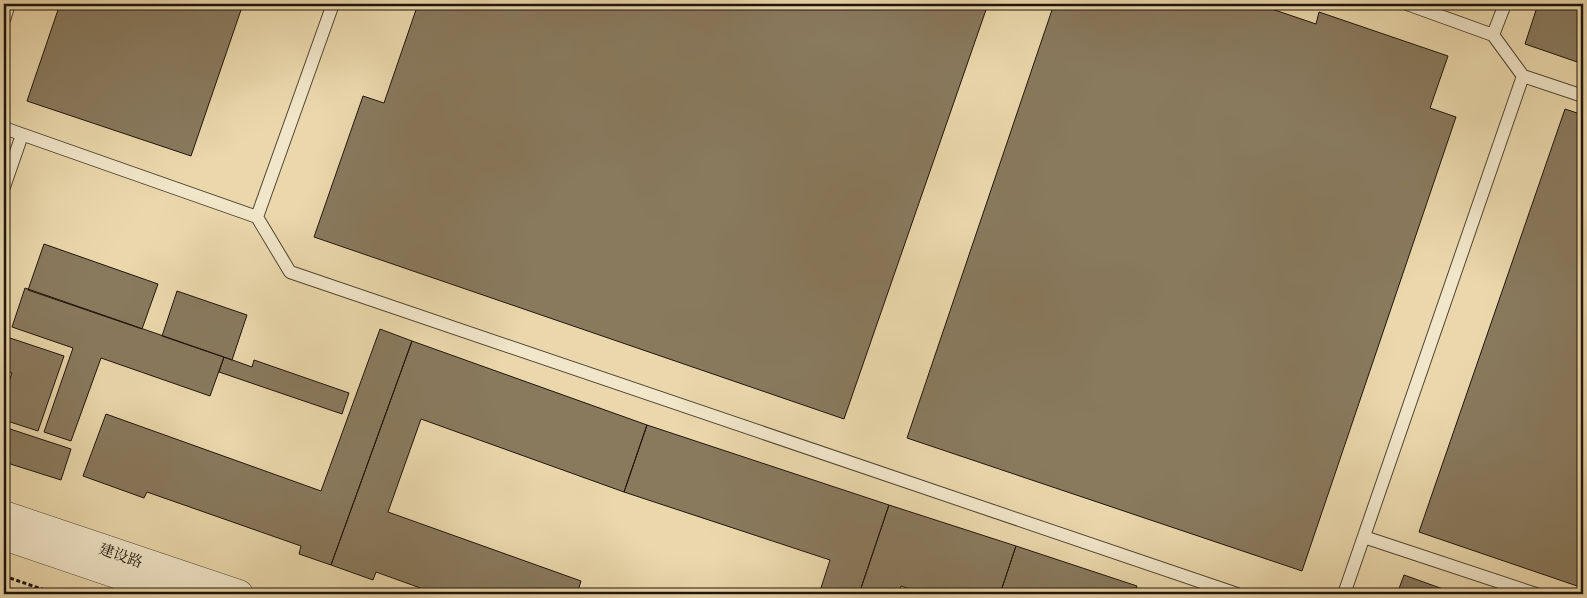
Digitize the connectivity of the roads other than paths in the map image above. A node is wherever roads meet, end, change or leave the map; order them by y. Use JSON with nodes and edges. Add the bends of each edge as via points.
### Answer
{"nodes":[{"id":1,"x":9,"y":4,"type":"edge"},
{"id":2,"x":333,"y":4,"type":"edge"},
{"id":3,"x":1407,"y":4,"type":"edge"},
{"id":4,"x":1505,"y":4,"type":"edge"},
{"id":5,"x":4,"y":20,"type":"edge"},
{"id":6,"x":1494,"y":35,"type":"junction"},
{"id":7,"x":1523,"y":76,"type":"junction"},
{"id":8,"x":1583,"y":96,"type":"edge"},
{"id":9,"x":4,"y":128,"type":"edge"},
{"id":10,"x":22,"y":134,"type":"junction"},
{"id":11,"x":4,"y":187,"type":"edge"},
{"id":12,"x":257,"y":217,"type":"junction"},
{"id":13,"x":4,"y":515,"type":"edge"},
{"id":14,"x":4,"y":536,"type":"edge"},
{"id":15,"x":1364,"y":536,"type":"junction"},
{"id":16,"x":176,"y":594,"type":"edge"},
{"id":17,"x":239,"y":594,"type":"edge"},
{"id":18,"x":1237,"y":594,"type":"edge"},
{"id":19,"x":1344,"y":594,"type":"edge"},
{"id":20,"x":1536,"y":594,"type":"edge"}],
"edges":[{"from":1,"to":5,"type":"lane"},
{"from":2,"to":12,"type":"lane"},
{"from":3,"to":6,"type":"lane"},
{"from":4,"to":6,"type":"lane"},
{"from":6,"to":7,"type":"lane"},
{"from":7,"to":8,"type":"lane"},
{"from":7,"to":15,"type":"lane"},
{"from":9,"to":10,"type":"lane"},
{"from":10,"to":11,"type":"lane"},
{"from":10,"to":12,"type":"lane"},
{"from":12,"to":18,"type":"lane","via":[[290,272]]},
{"from":13,"to":17,"type":"street","name":"建设路"},
{"from":14,"to":16,"type":"street","name":"建设路"},
{"from":15,"to":19,"type":"lane"},
{"from":15,"to":20,"type":"lane"}]}
